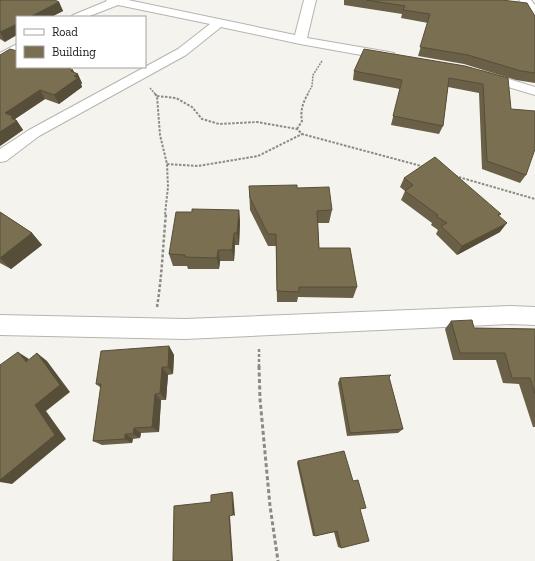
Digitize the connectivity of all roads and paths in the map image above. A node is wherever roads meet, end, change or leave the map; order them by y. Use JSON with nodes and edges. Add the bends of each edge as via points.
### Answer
{"nodes":[{"id":1,"x":310,"y":0,"type":"edge"},
{"id":2,"x":525,"y":0,"type":"edge"},
{"id":3,"x":113,"y":1,"type":"edge"},
{"id":4,"x":535,"y":13,"type":"edge"},
{"id":5,"x":79,"y":16,"type":"edge"},
{"id":6,"x":220,"y":22,"type":"junction"},
{"id":7,"x":300,"y":40,"type":"junction"},
{"id":8,"x":328,"y":45,"type":"junction"},
{"id":9,"x":16,"y":49,"type":"edge"},
{"id":10,"x":0,"y":58,"type":"edge"},
{"id":11,"x":404,"y":58,"type":"edge"},
{"id":12,"x":471,"y":72,"type":"edge"},
{"id":13,"x":142,"y":74,"type":"junction"},
{"id":14,"x":535,"y":91,"type":"edge"},
{"id":15,"x":156,"y":96,"type":"junction"},
{"id":16,"x":297,"y":129,"type":"junction"},
{"id":17,"x":302,"y":134,"type":"junction"},
{"id":18,"x":0,"y":157,"type":"edge"},
{"id":19,"x":166,"y":164,"type":"junction"},
{"id":20,"x":431,"y":169,"type":"edge"},
{"id":21,"x":453,"y":175,"type":"edge"},
{"id":22,"x":535,"y":199,"type":"edge"},
{"id":23,"x":535,"y":316,"type":"edge"},
{"id":24,"x":0,"y":324,"type":"edge"},
{"id":25,"x":260,"y":326,"type":"junction"},
{"id":26,"x":152,"y":328,"type":"junction"},
{"id":27,"x":278,"y":561,"type":"edge"}],
"edges":[{"from":1,"to":7,"type":"street"},
{"from":2,"to":4,"type":"main road"},
{"from":3,"to":5,"type":"street"},
{"from":3,"to":6,"type":"street"},
{"from":6,"to":7,"type":"street"},
{"from":6,"to":13,"type":"street","via":[[193,45]]},
{"from":7,"to":8,"type":"street"},
{"from":8,"to":11,"type":"street"},
{"from":8,"to":16,"type":"path","via":[[313,75],[312,86],[304,100],[302,121]]},
{"from":9,"to":10,"type":"street"},
{"from":12,"to":14,"type":"street"},
{"from":13,"to":15,"type":"path","via":[[146,76]]},
{"from":13,"to":18,"type":"street","via":[[40,130]]},
{"from":15,"to":16,"type":"path","via":[[176,98],[192,108],[202,119],[219,124],[257,122]]},
{"from":15,"to":19,"type":"path"},
{"from":16,"to":17,"type":"path"},
{"from":17,"to":19,"type":"path","via":[[258,156],[198,166]]},
{"from":17,"to":20,"type":"path"},
{"from":19,"to":26,"type":"path","via":[[168,187],[162,274]]},
{"from":21,"to":22,"type":"path"},
{"from":23,"to":25,"type":"street"},
{"from":24,"to":26,"type":"street"},
{"from":25,"to":26,"type":"street"},
{"from":25,"to":27,"type":"path","via":[[260,396],[270,508]]}]}
